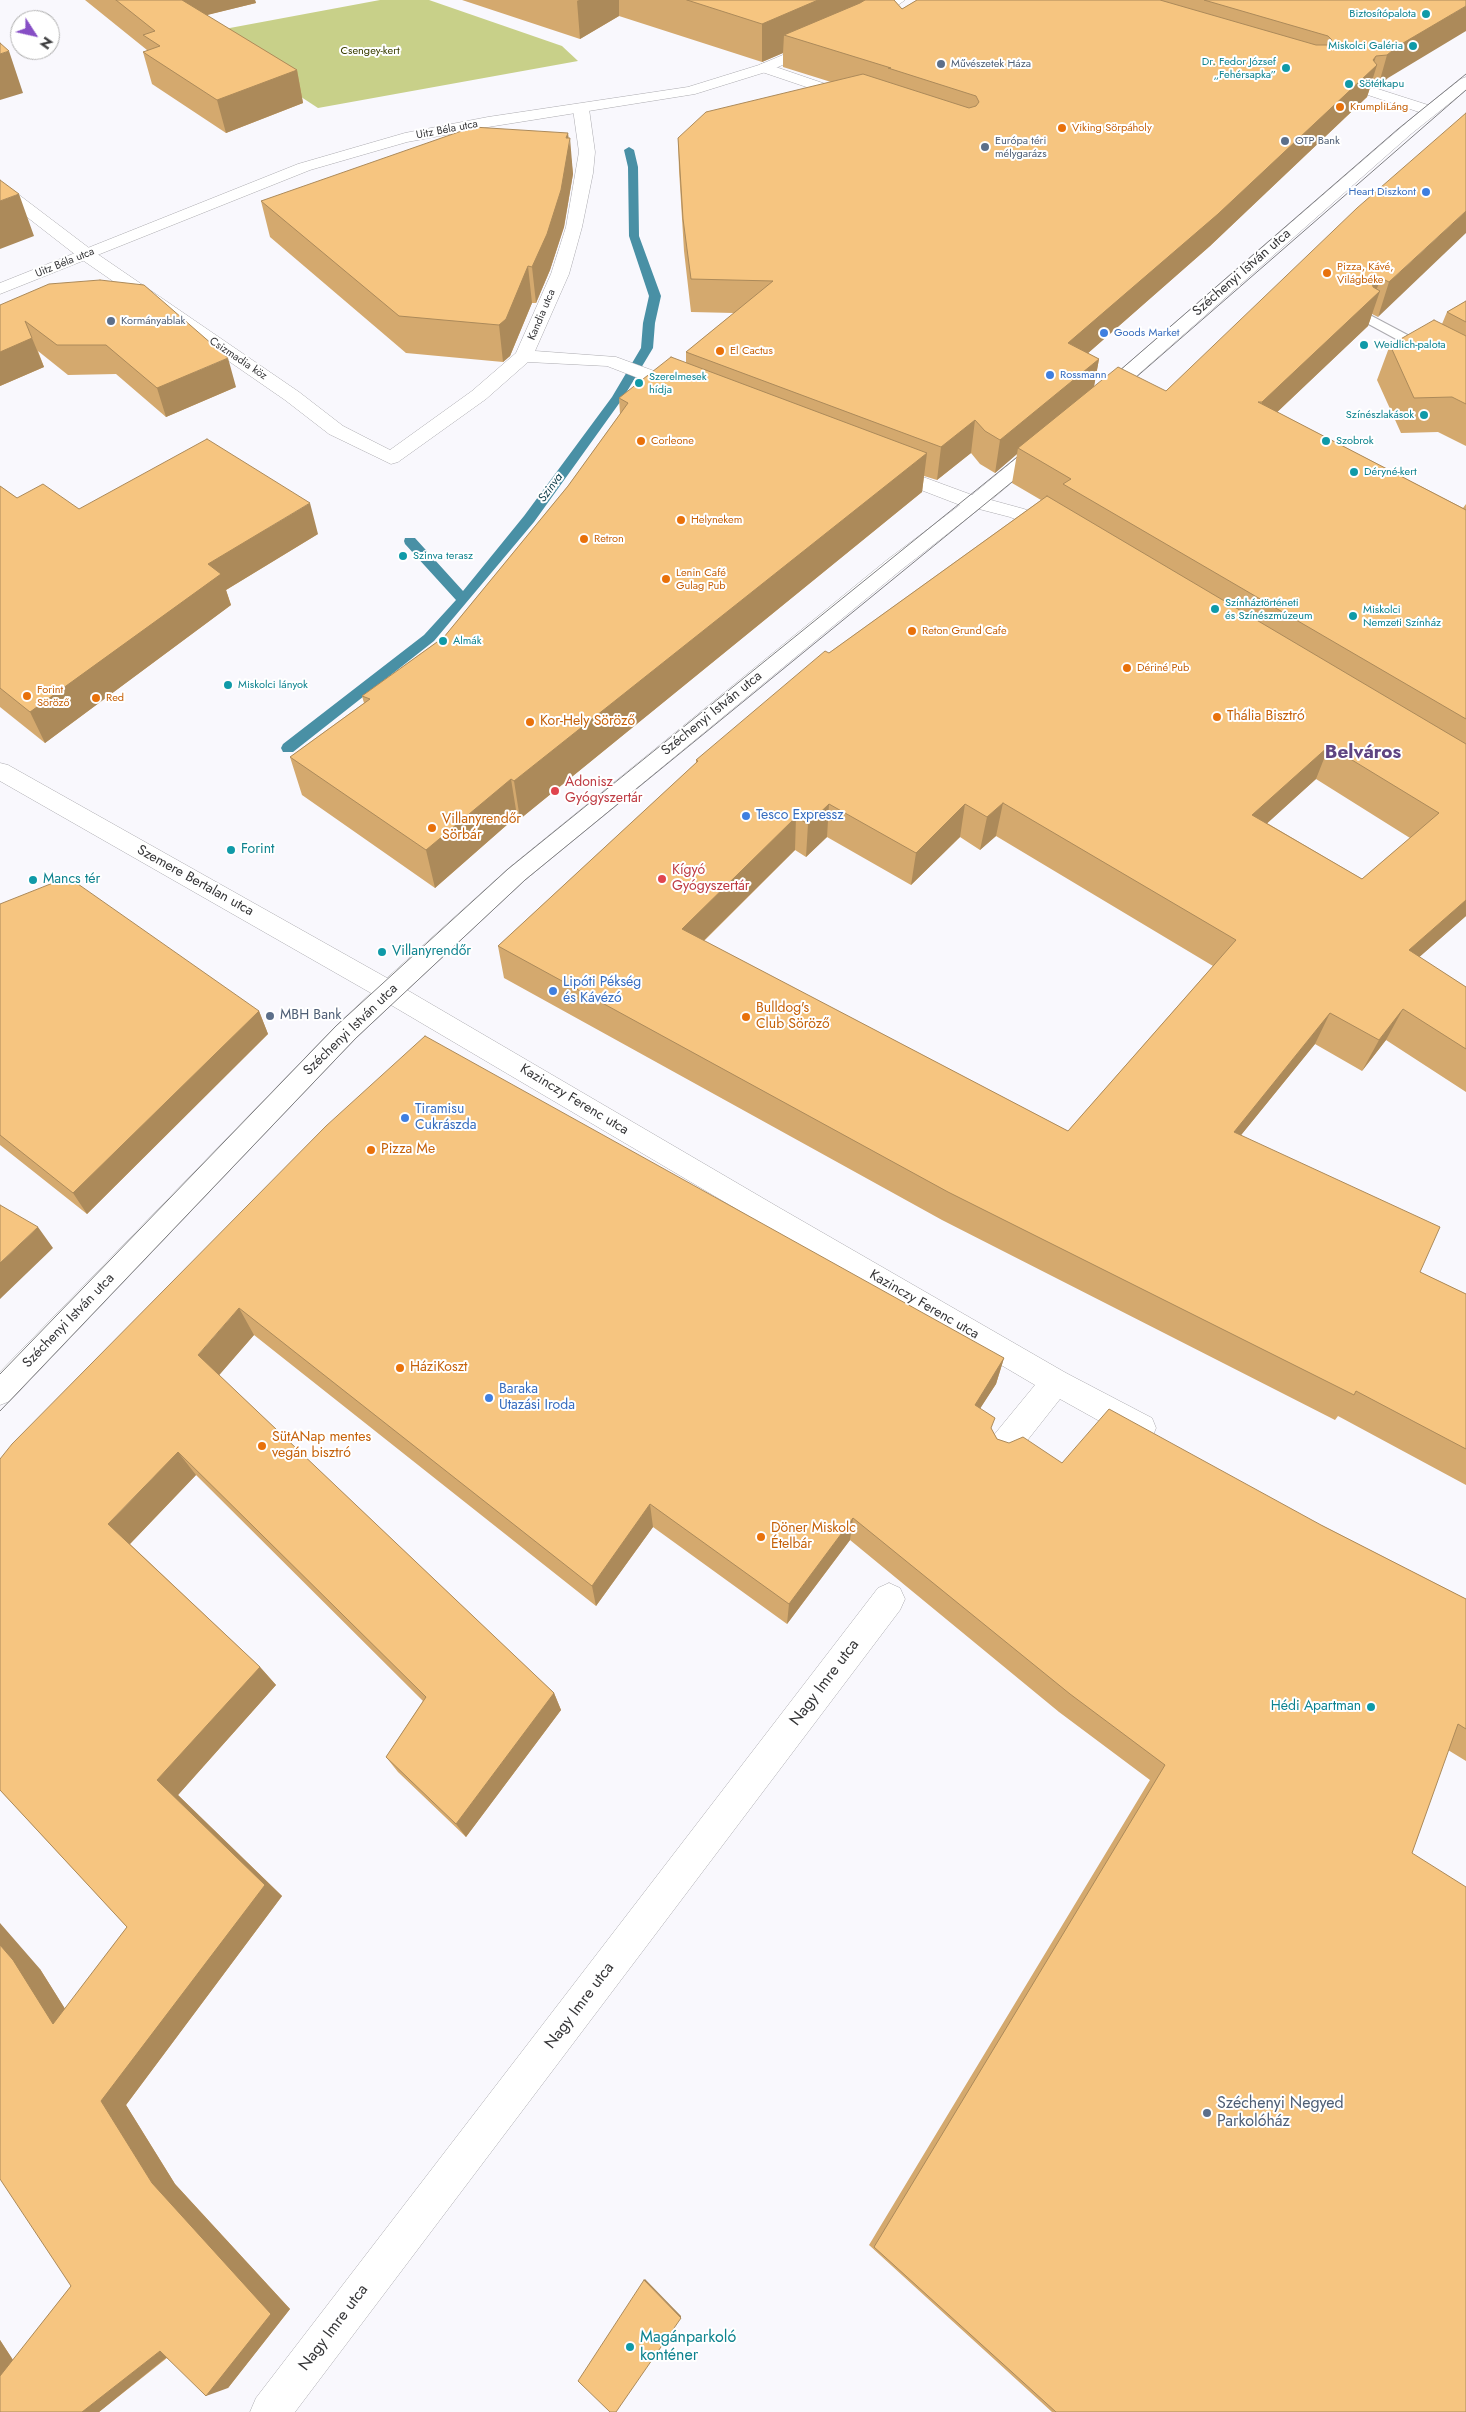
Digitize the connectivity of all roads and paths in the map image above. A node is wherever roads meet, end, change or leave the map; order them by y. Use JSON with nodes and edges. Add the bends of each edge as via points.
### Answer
{"nodes":[{"id":1,"x":898,"y":0,"type":"edge"},
{"id":2,"x":852,"y":30,"type":"edge"},
{"id":3,"x":835,"y":38,"type":"edge"},
{"id":4,"x":764,"y":68,"type":"junction"},
{"id":5,"x":1465,"y":85,"type":"edge"},
{"id":6,"x":1373,"y":92,"type":"edge"},
{"id":7,"x":866,"y":102,"type":"edge"},
{"id":8,"x":581,"y":109,"type":"junction"},
{"id":9,"x":1431,"y":111,"type":"junction"},
{"id":10,"x":0,"y":188,"type":"edge"},
{"id":11,"x":87,"y":255,"type":"junction"},
{"id":12,"x":0,"y":289,"type":"edge"},
{"id":13,"x":1368,"y":318,"type":"edge"},
{"id":14,"x":524,"y":356,"type":"junction"},
{"id":15,"x":1466,"y":372,"type":"edge"},
{"id":16,"x":694,"y":398,"type":"edge"},
{"id":17,"x":1090,"y":407,"type":"edge"},
{"id":18,"x":1054,"y":437,"type":"edge"},
{"id":19,"x":392,"y":458,"type":"joint"},
{"id":20,"x":875,"y":466,"type":"edge"},
{"id":21,"x":975,"y":503,"type":"junction"},
{"id":22,"x":1075,"y":540,"type":"edge"},
{"id":23,"x":4,"y":777,"type":"edge"},
{"id":24,"x":390,"y":992,"type":"junction"},
{"id":25,"x":1056,"y":1382,"type":"junction"},
{"id":26,"x":0,"y":1392,"type":"edge"},
{"id":27,"x":1168,"y":1442,"type":"edge"},
{"id":28,"x":1000,"y":1451,"type":"edge"},
{"id":29,"x":889,"y":1599,"type":"dead end"},
{"id":30,"x":270,"y":2412,"type":"edge"}],
"edges":[{"from":1,"to":2,"type":"street"},
{"from":3,"to":4,"type":"street","name":"Uitz Béla utca"},
{"from":4,"to":7,"type":"street"},
{"from":4,"to":8,"type":"street","name":"Uitz Béla utca","via":[[690,91]]},
{"from":5,"to":9,"type":"street","name":"Széchenyi István utca"},
{"from":6,"to":9,"type":"street"},
{"from":8,"to":11,"type":"street","name":"Uitz Béla utca","via":[[405,138],[304,168]]},
{"from":8,"to":14,"type":"street","name":"Kandia utca","via":[[587,152],[574,227],[560,274]]},
{"from":9,"to":17,"type":"street","name":"Széchenyi István utca"},
{"from":10,"to":11,"type":"street","name":"Csizmadia köz"},
{"from":11,"to":12,"type":"street","name":"Uitz Béla utca"},
{"from":11,"to":19,"type":"street","name":"Csizmadia köz","via":[[292,396],[336,430]]},
{"from":13,"to":15,"type":"lane"},
{"from":14,"to":16,"type":"street","via":[[610,361]]},
{"from":14,"to":19,"type":"street","name":"Kandia utca","via":[[479,396]]},
{"from":18,"to":21,"type":"street","name":"Széchenyi István utca"},
{"from":20,"to":21,"type":"street"},
{"from":21,"to":22,"type":"street","via":[[1050,525]]},
{"from":21,"to":24,"type":"street","name":"Széchenyi István utca","via":[[894,565],[517,874]]},
{"from":23,"to":24,"type":"street","name":"Szemere Bertalan utca"},
{"from":24,"to":25,"type":"street","name":"Kazinczy Ferenc utca"},
{"from":24,"to":26,"type":"street","name":"Széchenyi István utca","via":[[346,1032]]},
{"from":25,"to":27,"type":"street","name":"Kazinczy Ferenc utca"},
{"from":25,"to":28,"type":"street"},
{"from":29,"to":30,"type":"street","name":"Nagy Imre utca"}]}
